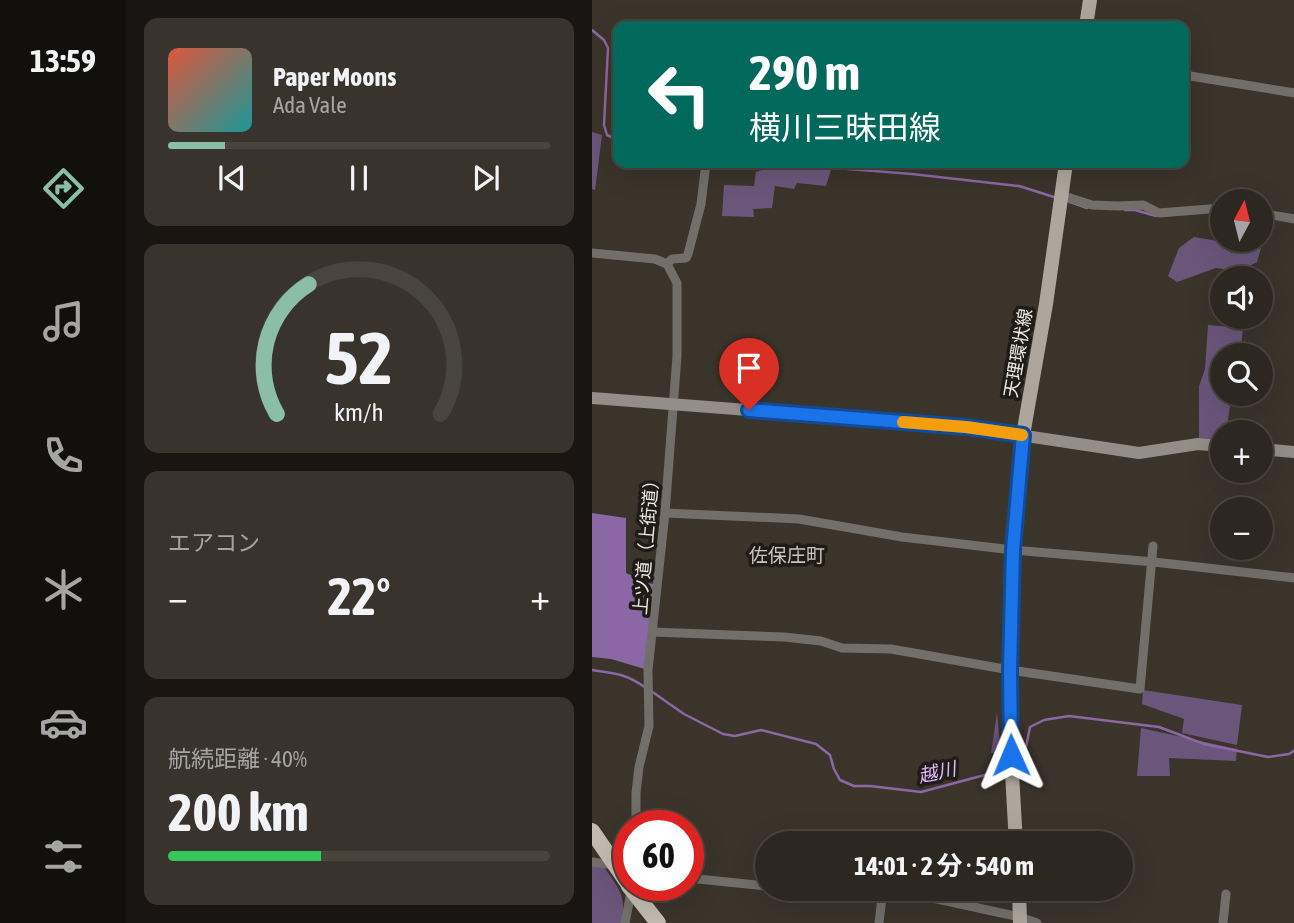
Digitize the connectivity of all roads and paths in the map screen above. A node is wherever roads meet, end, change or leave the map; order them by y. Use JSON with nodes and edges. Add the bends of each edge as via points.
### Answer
{"nodes":[{"id":1,"x":1090,"y":0,"type":"edge"},
{"id":2,"x":1087,"y":21,"type":"edge"},
{"id":3,"x":1189,"y":76,"type":"edge"},
{"id":4,"x":1294,"y":93,"type":"edge"},
{"id":5,"x":705,"y":168,"type":"edge"},
{"id":6,"x":1065,"y":168,"type":"edge"},
{"id":7,"x":1061,"y":195,"type":"junction"},
{"id":8,"x":1210,"y":209,"type":"edge"},
{"id":9,"x":1273,"y":215,"type":"edge"},
{"id":10,"x":1294,"y":219,"type":"edge"},
{"id":11,"x":592,"y":253,"type":"edge"},
{"id":12,"x":667,"y":264,"type":"junction"},
{"id":13,"x":592,"y":398,"type":"edge"},
{"id":14,"x":675,"y":405,"type":"junction"},
{"id":15,"x":1023,"y":435,"type":"junction"},
{"id":16,"x":1210,"y":445,"type":"edge"},
{"id":17,"x":1273,"y":450,"type":"edge"},
{"id":18,"x":1294,"y":452,"type":"edge"},
{"id":19,"x":665,"y":513,"type":"junction"},
{"id":20,"x":1153,"y":546,"type":"dead end"},
{"id":21,"x":1013,"y":550,"type":"junction"},
{"id":22,"x":1152,"y":561,"type":"junction"},
{"id":23,"x":1294,"y":578,"type":"edge"},
{"id":24,"x":653,"y":632,"type":"junction"},
{"id":25,"x":1010,"y":670,"type":"junction"},
{"id":26,"x":636,"y":810,"type":"edge"},
{"id":27,"x":592,"y":831,"type":"edge"},
{"id":28,"x":1015,"y":831,"type":"edge"},
{"id":29,"x":592,"y":862,"type":"edge"},
{"id":30,"x":613,"y":863,"type":"edge"},
{"id":31,"x":613,"y":865,"type":"edge"},
{"id":32,"x":704,"y":880,"type":"edge"},
{"id":33,"x":755,"y":885,"type":"edge"},
{"id":34,"x":1226,"y":894,"type":"dead end"},
{"id":35,"x":628,"y":901,"type":"edge"},
{"id":36,"x":641,"y":901,"type":"edge"},
{"id":37,"x":882,"y":901,"type":"edge"},
{"id":38,"x":941,"y":901,"type":"edge"},
{"id":39,"x":1019,"y":901,"type":"edge"},
{"id":40,"x":1020,"y":920,"type":"edge"},
{"id":41,"x":625,"y":923,"type":"edge"},
{"id":42,"x":658,"y":923,"type":"edge"},
{"id":43,"x":879,"y":923,"type":"edge"},
{"id":44,"x":1037,"y":923,"type":"edge"},
{"id":45,"x":1223,"y":923,"type":"edge"}],
"edges":[{"from":1,"to":2,"type":"main road"},
{"from":3,"to":4,"type":"street"},
{"from":5,"to":12,"type":"street","via":[[688,254]]},
{"from":6,"to":7,"type":"main road","name":"天理環状線"},
{"from":7,"to":8,"type":"street","via":[[1092,205],[1143,205],[1159,213]]},
{"from":7,"to":15,"type":"main road","name":"天理環状線"},
{"from":9,"to":10,"type":"street"},
{"from":11,"to":12,"type":"street"},
{"from":12,"to":14,"type":"street","name":"上ツ道（上街道）","via":[[677,283]]},
{"from":13,"to":14,"type":"main road"},
{"from":14,"to":15,"type":"main road"},
{"from":14,"to":19,"type":"street","name":"上ツ道（上街道）"},
{"from":15,"to":16,"type":"main road","via":[[1139,453]]},
{"from":15,"to":21,"type":"main road","name":"天理環状線"},
{"from":17,"to":18,"type":"main road"},
{"from":19,"to":21,"type":"street","via":[[799,519]]},
{"from":19,"to":24,"type":"street","name":"上ツ道（上街道）"},
{"from":20,"to":22,"type":"street"},
{"from":21,"to":22,"type":"street"},
{"from":21,"to":25,"type":"main road","name":"天理環状線"},
{"from":22,"to":23,"type":"street"},
{"from":22,"to":25,"type":"street","via":[[1140,689]]},
{"from":24,"to":25,"type":"street","via":[[784,637],[842,648],[891,649]]},
{"from":24,"to":26,"type":"street","name":"上ツ道（上街道）","via":[[649,726],[639,767]]},
{"from":25,"to":28,"type":"main road","name":"天理環状線"},
{"from":27,"to":30,"type":"highway"},
{"from":29,"to":31,"type":"street"},
{"from":32,"to":33,"type":"street"},
{"from":34,"to":45,"type":"street"},
{"from":35,"to":41,"type":"street"},
{"from":36,"to":42,"type":"highway"},
{"from":37,"to":43,"type":"street"},
{"from":38,"to":40,"type":"street"},
{"from":39,"to":40,"type":"main road"},
{"from":40,"to":44,"type":"street"}]}
